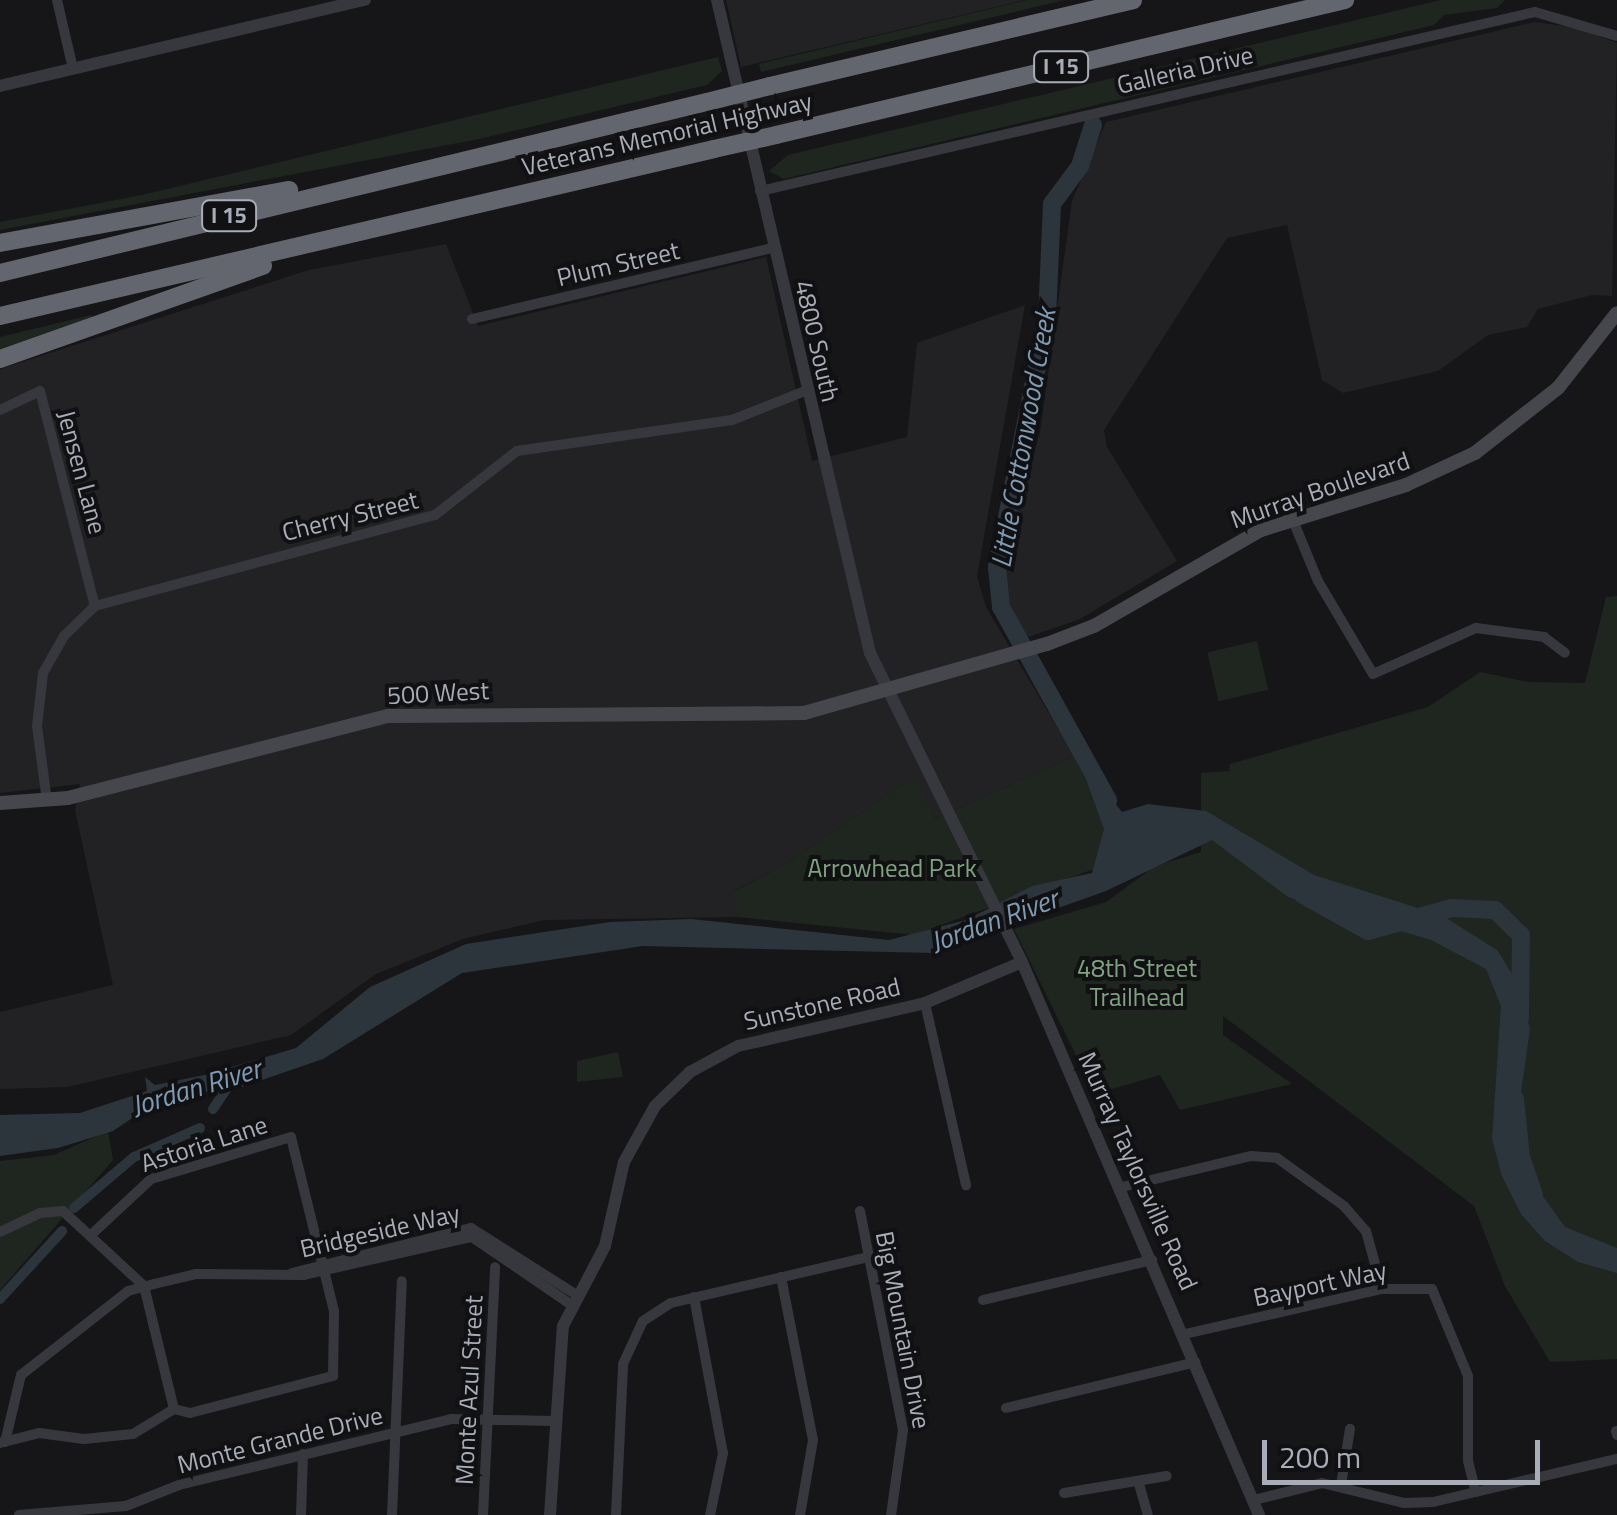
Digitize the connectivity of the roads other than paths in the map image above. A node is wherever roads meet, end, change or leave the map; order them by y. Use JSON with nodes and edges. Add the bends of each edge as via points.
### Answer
{"nodes":[{"id":1,"x":57,"y":0,"type":"edge"},
{"id":2,"x":365,"y":0,"type":"edge"},
{"id":3,"x":717,"y":0,"type":"edge"},
{"id":4,"x":1133,"y":0,"type":"edge"},
{"id":5,"x":1346,"y":0,"type":"edge"},
{"id":6,"x":1617,"y":36,"type":"edge"},
{"id":7,"x":73,"y":69,"type":"junction"},
{"id":8,"x":0,"y":86,"type":"edge"},
{"id":9,"x":457,"y":160,"type":"junction"},
{"id":10,"x":760,"y":191,"type":"junction"},
{"id":11,"x":0,"y":243,"type":"edge"},
{"id":12,"x":309,"y":246,"type":"junction"},
{"id":13,"x":774,"y":248,"type":"junction"},
{"id":14,"x":0,"y":273,"type":"edge"},
{"id":15,"x":1617,"y":313,"type":"edge"},
{"id":16,"x":0,"y":316,"type":"edge"},
{"id":17,"x":472,"y":319,"type":"dead end"},
{"id":18,"x":0,"y":359,"type":"edge"},
{"id":19,"x":805,"y":391,"type":"junction"},
{"id":20,"x":0,"y":410,"type":"edge"},
{"id":21,"x":1292,"y":518,"type":"junction"},
{"id":22,"x":95,"y":606,"type":"junction"},
{"id":23,"x":1565,"y":653,"type":"dead end"},
{"id":24,"x":885,"y":689,"type":"junction"},
{"id":25,"x":47,"y":801,"type":"junction"},
{"id":26,"x":0,"y":804,"type":"edge"},
{"id":27,"x":1022,"y":962,"type":"junction"},
{"id":28,"x":924,"y":1002,"type":"junction"},
{"id":29,"x":966,"y":1185,"type":"dead end"},
{"id":30,"x":1122,"y":1187,"type":"junction"},
{"id":31,"x":860,"y":1210,"type":"dead end"},
{"id":32,"x":0,"y":1232,"type":"edge"},
{"id":33,"x":91,"y":1236,"type":"junction"},
{"id":34,"x":869,"y":1257,"type":"junction"},
{"id":35,"x":1152,"y":1260,"type":"junction"},
{"id":36,"x":323,"y":1266,"type":"junction"},
{"id":37,"x":495,"y":1267,"type":"dead end"},
{"id":38,"x":781,"y":1278,"type":"junction"},
{"id":39,"x":402,"y":1280,"type":"dead end"},
{"id":40,"x":144,"y":1286,"type":"junction"},
{"id":41,"x":1382,"y":1289,"type":"junction"},
{"id":42,"x":694,"y":1298,"type":"junction"},
{"id":43,"x":983,"y":1300,"type":"dead end"},
{"id":44,"x":575,"y":1301,"type":"junction"},
{"id":45,"x":1185,"y":1334,"type":"junction"},
{"id":46,"x":1196,"y":1362,"type":"junction"},
{"id":47,"x":1006,"y":1408,"type":"dead end"},
{"id":48,"x":174,"y":1409,"type":"junction"},
{"id":49,"x":488,"y":1418,"type":"junction"},
{"id":50,"x":553,"y":1421,"type":"junction"},
{"id":51,"x":1350,"y":1429,"type":"dead end"},
{"id":52,"x":395,"y":1432,"type":"junction"},
{"id":53,"x":3,"y":1443,"type":"edge"},
{"id":54,"x":304,"y":1454,"type":"junction"},
{"id":55,"x":1617,"y":1459,"type":"edge"},
{"id":56,"x":1167,"y":1476,"type":"dead end"},
{"id":57,"x":1140,"y":1484,"type":"junction"},
{"id":58,"x":1342,"y":1485,"type":"junction"},
{"id":59,"x":1476,"y":1492,"type":"junction"},
{"id":60,"x":1064,"y":1493,"type":"dead end"},
{"id":61,"x":1254,"y":1500,"type":"junction"},
{"id":62,"x":84,"y":1513,"type":"edge"},
{"id":63,"x":19,"y":1515,"type":"edge"},
{"id":64,"x":302,"y":1515,"type":"edge"},
{"id":65,"x":392,"y":1515,"type":"edge"},
{"id":66,"x":483,"y":1515,"type":"edge"},
{"id":67,"x":550,"y":1515,"type":"edge"},
{"id":68,"x":616,"y":1515,"type":"edge"},
{"id":69,"x":710,"y":1515,"type":"edge"},
{"id":70,"x":800,"y":1515,"type":"edge"},
{"id":71,"x":891,"y":1515,"type":"edge"},
{"id":72,"x":1148,"y":1515,"type":"edge"},
{"id":73,"x":1259,"y":1515,"type":"edge"}],
"edges":[{"from":1,"to":7,"type":"street"},
{"from":2,"to":7,"type":"street"},
{"from":3,"to":10,"type":"street","name":"4800 South"},
{"from":4,"to":9,"type":"highway","name":"Veterans Memorial Highway","number":"I 15","bridge":true},
{"from":5,"to":12,"type":"highway","name":"Veterans Memorial Highway","number":"I 15","bridge":true},
{"from":6,"to":10,"type":"street","name":"Galleria Drive","via":[[1536,12]]},
{"from":7,"to":8,"type":"street"},
{"from":9,"to":11,"type":"highway"},
{"from":9,"to":14,"type":"highway","name":"Veterans Memorial Highway","number":"I 15"},
{"from":10,"to":13,"type":"street","name":"4800 South"},
{"from":12,"to":16,"type":"highway","name":"Veterans Memorial Highway","number":"I 15"},
{"from":12,"to":18,"type":"highway"},
{"from":13,"to":17,"type":"street","name":"Plum Street"},
{"from":13,"to":19,"type":"street","name":"4800 South"},
{"from":15,"to":21,"type":"main road","name":"Murray Boulevard","via":[[1558,388],[1475,453],[1406,486]]},
{"from":19,"to":22,"type":"street","name":"Cherry Street","via":[[732,420],[517,450],[435,515]]},
{"from":19,"to":24,"type":"street","name":"4800 South","via":[[853,599]]},
{"from":20,"to":22,"type":"street","name":"Jensen Lane","via":[[40,391]]},
{"from":21,"to":23,"type":"street","via":[[1318,580],[1373,674],[1476,628],[1544,637]]},
{"from":21,"to":24,"type":"main road","name":"Murray Boulevard","via":[[1212,554],[1094,626]]},
{"from":22,"to":25,"type":"street","via":[[64,636],[43,673],[37,726]]},
{"from":24,"to":25,"type":"main road","name":"500 West","via":[[804,714],[388,716]]},
{"from":24,"to":27,"type":"street","name":"Murray Taylorsville Road"},
{"from":25,"to":26,"type":"main road","name":"500 West"},
{"from":27,"to":28,"type":"street","name":"Sunstone Road"},
{"from":27,"to":30,"type":"street","name":"Murray Taylorsville Road"},
{"from":28,"to":29,"type":"street"},
{"from":28,"to":44,"type":"street","name":"Sunstone Road","via":[[738,1046],[690,1072],[655,1106],[630,1149],[605,1246]]},
{"from":30,"to":35,"type":"street","name":"Murray Taylorsville Road"},
{"from":30,"to":41,"type":"street","via":[[1251,1156],[1277,1158],[1344,1206],[1366,1231]]},
{"from":31,"to":34,"type":"street","name":"Big Mountain Drive"},
{"from":32,"to":33,"type":"street","via":[[59,1210]]},
{"from":33,"to":36,"type":"street","name":"Astoria Lane","via":[[151,1179],[290,1137]]},
{"from":33,"to":40,"type":"street"},
{"from":34,"to":38,"type":"street"},
{"from":34,"to":71,"type":"street","name":"Big Mountain Drive","via":[[903,1430]]},
{"from":35,"to":43,"type":"street"},
{"from":35,"to":45,"type":"street","name":"Murray Taylorsville Road"},
{"from":36,"to":40,"type":"street","name":"Bridgeside Way","via":[[291,1274],[196,1274]]},
{"from":36,"to":44,"type":"street","name":"Bridgeside Way","via":[[471,1228]]},
{"from":36,"to":48,"type":"street","via":[[336,1334],[331,1380],[190,1413]]},
{"from":37,"to":49,"type":"street","name":"Monte Azul Street"},
{"from":38,"to":42,"type":"street"},
{"from":38,"to":70,"type":"street","via":[[813,1440]]},
{"from":39,"to":52,"type":"street"},
{"from":40,"to":48,"type":"street"},
{"from":40,"to":53,"type":"street","name":"Bridgeside Way","via":[[128,1291],[20,1375]]},
{"from":41,"to":45,"type":"street","name":"Bayport Way"},
{"from":41,"to":59,"type":"street","name":"Bayport Way","via":[[1419,1285],[1437,1295],[1468,1376],[1468,1461]]},
{"from":42,"to":68,"type":"street","via":[[652,1313],[626,1346]]},
{"from":42,"to":69,"type":"street","via":[[723,1453]]},
{"from":44,"to":50,"type":"street","name":"Sunstone Road","via":[[557,1351]]},
{"from":45,"to":46,"type":"street","name":"Murray Taylorsville Road"},
{"from":46,"to":47,"type":"street"},
{"from":46,"to":61,"type":"street","name":"Murray Taylorsville Road"},
{"from":48,"to":53,"type":"street","via":[[133,1434],[39,1434]]},
{"from":49,"to":50,"type":"street","name":"Monte Grande Drive"},
{"from":49,"to":52,"type":"street","name":"Monte Grande Drive"},
{"from":49,"to":66,"type":"street","name":"Monte Azul Street"},
{"from":50,"to":67,"type":"street","name":"Sunstone Road"},
{"from":51,"to":58,"type":"street"},
{"from":52,"to":54,"type":"street","name":"Monte Grande Drive"},
{"from":52,"to":65,"type":"street"},
{"from":54,"to":62,"type":"street","name":"Monte Grande Drive"},
{"from":54,"to":64,"type":"street"},
{"from":55,"to":59,"type":"street"},
{"from":56,"to":57,"type":"street"},
{"from":57,"to":60,"type":"street"},
{"from":57,"to":72,"type":"street"},
{"from":58,"to":59,"type":"street","via":[[1404,1503]]},
{"from":58,"to":61,"type":"street","via":[[1304,1484]]},
{"from":61,"to":73,"type":"street","name":"Murray Taylorsville Road"},
{"from":62,"to":63,"type":"street","name":"Monte Grande Drive"}]}
